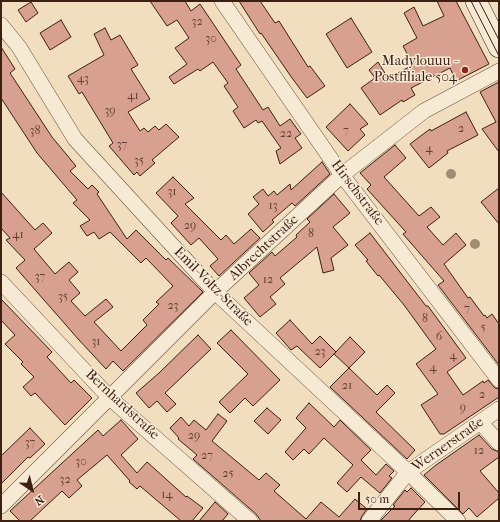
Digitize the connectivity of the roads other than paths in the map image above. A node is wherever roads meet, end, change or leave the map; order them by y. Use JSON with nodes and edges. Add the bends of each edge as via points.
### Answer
{"nodes":[{"id":1,"x":222,"y":1,"type":"edge"},
{"id":2,"x":476,"y":1,"type":"edge"},
{"id":3,"x":1,"y":25,"type":"edge"},
{"id":4,"x":499,"y":47,"type":"edge"},
{"id":5,"x":499,"y":71,"type":"edge"},
{"id":6,"x":342,"y":175,"type":"junction"},
{"id":7,"x":1,"y":282,"type":"edge"},
{"id":8,"x":216,"y":292,"type":"junction"},
{"id":9,"x":499,"y":380,"type":"edge"},
{"id":10,"x":110,"y":398,"type":"junction"},
{"id":11,"x":499,"y":409,"type":"edge"},
{"id":12,"x":480,"y":422,"type":"junction"},
{"id":13,"x":499,"y":443,"type":"edge"},
{"id":14,"x":408,"y":472,"type":"junction"},
{"id":15,"x":1,"y":506,"type":"edge"},
{"id":16,"x":250,"y":521,"type":"edge"},
{"id":17,"x":369,"y":521,"type":"edge"},
{"id":18,"x":458,"y":521,"type":"edge"}],
"edges":[{"from":1,"to":6,"type":"street","name":"Hirschstraße"},
{"from":2,"to":4,"type":"street"},
{"from":3,"to":8,"type":"street","name":"Emil-Voltz-Straße","via":[[19,47],[75,140]]},
{"from":5,"to":6,"type":"street","name":"Albrechtstraße","via":[[424,110]]},
{"from":6,"to":8,"type":"street","name":"Albrechtstraße"},
{"from":6,"to":9,"type":"street","name":"Hirschstraße"},
{"from":7,"to":10,"type":"street","name":"Bernhardstraße"},
{"from":8,"to":10,"type":"street","name":"Albrechtstraße"},
{"from":8,"to":14,"type":"street","name":"Emil-Voltz-Straße"},
{"from":10,"to":15,"type":"street","name":"Albrechtstraße"},
{"from":10,"to":16,"type":"street","name":"Bernhardstraße"},
{"from":11,"to":12,"type":"street","name":"Wernerstraße"},
{"from":12,"to":13,"type":"street"},
{"from":12,"to":14,"type":"street","name":"Wernerstraße"},
{"from":14,"to":17,"type":"street","name":"Wernerstraße"},
{"from":14,"to":18,"type":"street","name":"Emil-Voltz-Straße"}]}
